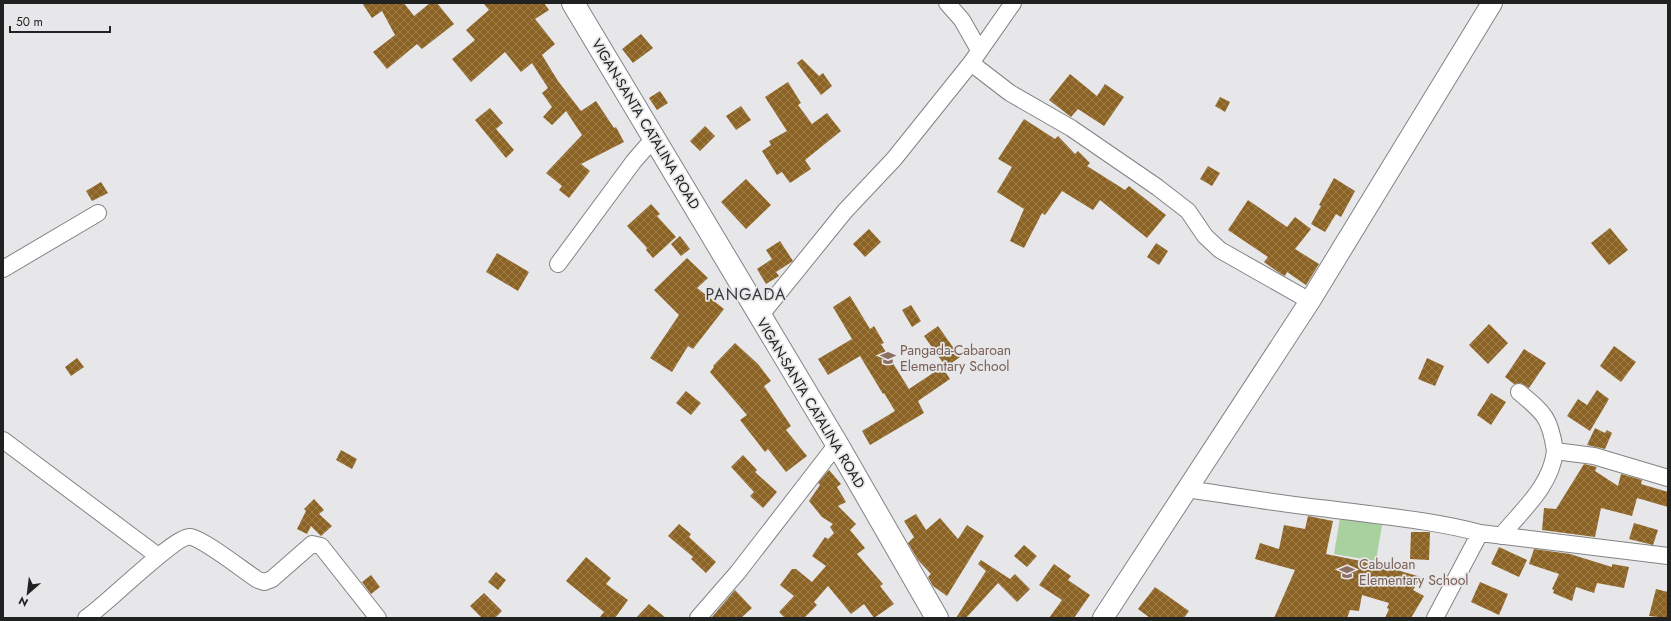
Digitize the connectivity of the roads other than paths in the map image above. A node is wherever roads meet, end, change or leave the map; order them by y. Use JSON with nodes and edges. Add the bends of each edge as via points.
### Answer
{"nodes":[{"id":1,"x":573,"y":3,"type":"edge"},
{"id":2,"x":947,"y":3,"type":"edge"},
{"id":3,"x":1013,"y":3,"type":"edge"},
{"id":4,"x":1492,"y":3,"type":"edge"},
{"id":5,"x":979,"y":50,"type":"junction"},
{"id":6,"x":971,"y":63,"type":"junction"},
{"id":7,"x":654,"y":138,"type":"junction"},
{"id":8,"x":98,"y":213,"type":"dead end"},
{"id":9,"x":558,"y":264,"type":"dead end"},
{"id":10,"x":3,"y":269,"type":"edge"},
{"id":11,"x":1310,"y":301,"type":"junction"},
{"id":12,"x":760,"y":316,"type":"junction"},
{"id":13,"x":1519,"y":392,"type":"dead end"},
{"id":14,"x":3,"y":440,"type":"edge"},
{"id":15,"x":837,"y":444,"type":"junction"},
{"id":16,"x":1556,"y":451,"type":"junction"},
{"id":17,"x":1668,"y":478,"type":"edge"},
{"id":18,"x":1187,"y":489,"type":"junction"},
{"id":19,"x":1480,"y":533,"type":"junction"},
{"id":20,"x":1501,"y":536,"type":"junction"},
{"id":21,"x":158,"y":556,"type":"junction"},
{"id":22,"x":1668,"y":556,"type":"edge"},
{"id":23,"x":86,"y":618,"type":"edge"},
{"id":24,"x":378,"y":618,"type":"edge"},
{"id":25,"x":698,"y":618,"type":"edge"},
{"id":26,"x":938,"y":618,"type":"edge"},
{"id":27,"x":1103,"y":618,"type":"edge"},
{"id":28,"x":1435,"y":618,"type":"edge"}],
"edges":[{"from":1,"to":7,"type":"main road","name":"VIGAN-SANTA CATALINA ROAD"},
{"from":2,"to":5,"type":"street","via":[[962,20]]},
{"from":3,"to":5,"type":"street"},
{"from":4,"to":11,"type":"street"},
{"from":5,"to":6,"type":"street"},
{"from":6,"to":11,"type":"street","via":[[1010,93],[1078,132],[1158,187],[1188,211],[1205,236],[1220,250]]},
{"from":6,"to":12,"type":"street","via":[[894,159],[845,211]]},
{"from":7,"to":9,"type":"street"},
{"from":7,"to":12,"type":"main road","name":"VIGAN-SANTA CATALINA ROAD"},
{"from":8,"to":10,"type":"street"},
{"from":11,"to":18,"type":"street"},
{"from":12,"to":15,"type":"main road","name":"VIGAN-SANTA CATALINA ROAD"},
{"from":13,"to":16,"type":"street","via":[[1542,411],[1548,420]]},
{"from":14,"to":21,"type":"street"},
{"from":15,"to":25,"type":"street","via":[[738,572]]},
{"from":15,"to":26,"type":"main road","name":"VIGAN-SANTA CATALINA ROAD"},
{"from":16,"to":17,"type":"street","via":[[1594,456]]},
{"from":16,"to":20,"type":"street","via":[[1545,485]]},
{"from":18,"to":19,"type":"street","via":[[1416,520]]},
{"from":18,"to":27,"type":"street"},
{"from":19,"to":20,"type":"street"},
{"from":19,"to":28,"type":"street"},
{"from":20,"to":22,"type":"street"},
{"from":21,"to":23,"type":"street"},
{"from":21,"to":24,"type":"street","via":[[184,537],[191,537],[264,582],[272,579],[312,544],[321,546]]}]}
